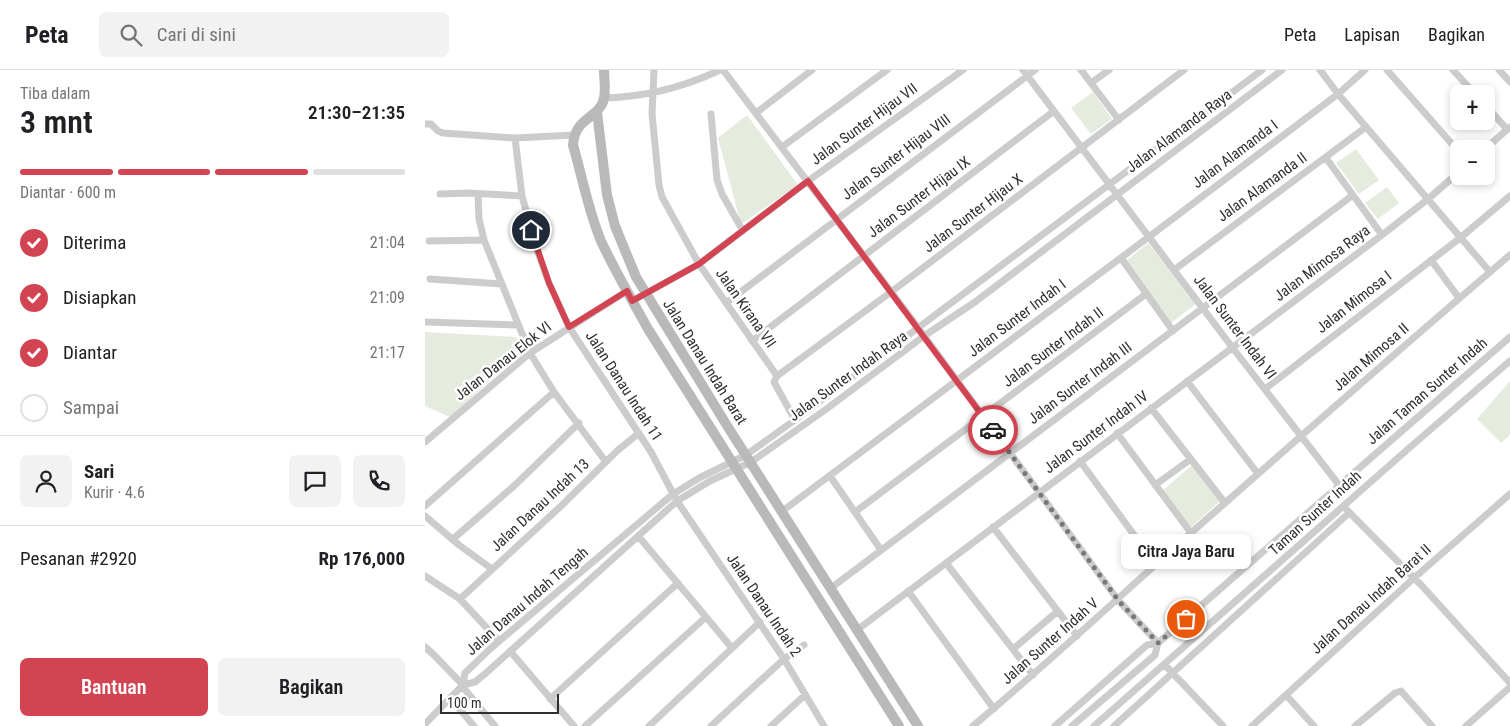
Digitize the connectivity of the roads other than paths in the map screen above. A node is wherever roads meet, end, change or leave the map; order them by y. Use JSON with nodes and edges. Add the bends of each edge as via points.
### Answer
{"nodes":[{"id":1,"x":604,"y":70,"type":"edge"},
{"id":2,"x":654,"y":70,"type":"edge"},
{"id":3,"x":699,"y":70,"type":"edge"},
{"id":4,"x":722,"y":70,"type":"edge"},
{"id":5,"x":812,"y":70,"type":"edge"},
{"id":6,"x":887,"y":70,"type":"edge"},
{"id":7,"x":963,"y":70,"type":"edge"},
{"id":8,"x":1035,"y":70,"type":"edge"},
{"id":9,"x":1081,"y":70,"type":"edge"},
{"id":10,"x":1109,"y":70,"type":"edge"},
{"id":11,"x":1184,"y":70,"type":"edge"},
{"id":12,"x":1262,"y":70,"type":"edge"},
{"id":13,"x":1282,"y":70,"type":"edge"},
{"id":14,"x":1320,"y":70,"type":"edge"},
{"id":15,"x":1365,"y":70,"type":"edge"},
{"id":16,"x":1387,"y":70,"type":"edge"},
{"id":17,"x":1453,"y":70,"type":"edge"},
{"id":18,"x":1499,"y":70,"type":"edge"},
{"id":19,"x":1025,"y":73,"type":"edge"},
{"id":20,"x":699,"y":80,"type":"junction"},
{"id":21,"x":1510,"y":82,"type":"edge"},
{"id":22,"x":1091,"y":83,"type":"junction"},
{"id":23,"x":1467,"y":85,"type":"edge"},
{"id":24,"x":652,"y":93,"type":"junction"},
{"id":25,"x":1338,"y":94,"type":"junction"},
{"id":26,"x":604,"y":98,"type":"junction"},
{"id":27,"x":1054,"y":111,"type":"junction"},
{"id":28,"x":597,"y":112,"type":"junction"},
{"id":29,"x":711,"y":114,"type":"dead end"},
{"id":30,"x":756,"y":114,"type":"junction"},
{"id":31,"x":1495,"y":115,"type":"edge"},
{"id":32,"x":1119,"y":120,"type":"junction"},
{"id":33,"x":425,"y":124,"type":"edge"},
{"id":34,"x":1366,"y":127,"type":"junction"},
{"id":35,"x":1509,"y":128,"type":"edge"},
{"id":36,"x":574,"y":135,"type":"junction"},
{"id":37,"x":515,"y":138,"type":"junction"},
{"id":38,"x":1495,"y":140,"type":"edge"},
{"id":39,"x":1450,"y":142,"type":"edge"},
{"id":40,"x":782,"y":147,"type":"junction"},
{"id":41,"x":1082,"y":148,"type":"junction"},
{"id":42,"x":1325,"y":158,"type":"junction"},
{"id":43,"x":1450,"y":180,"type":"edge"},
{"id":44,"x":808,"y":181,"type":"junction"},
{"id":45,"x":1110,"y":185,"type":"junction"},
{"id":46,"x":440,"y":194,"type":"dead end"},
{"id":47,"x":478,"y":194,"type":"junction"},
{"id":48,"x":1118,"y":195,"type":"junction"},
{"id":49,"x":522,"y":196,"type":"junction"},
{"id":50,"x":1353,"y":196,"type":"junction"},
{"id":51,"x":1510,"y":196,"type":"edge"},
{"id":52,"x":1429,"y":199,"type":"junction"},
{"id":53,"x":836,"y":220,"type":"junction"},
{"id":54,"x":743,"y":231,"type":"junction"},
{"id":55,"x":1382,"y":235,"type":"junction"},
{"id":56,"x":1149,"y":237,"type":"junction"},
{"id":57,"x":1460,"y":238,"type":"junction"},
{"id":58,"x":484,"y":240,"type":"junction"},
{"id":59,"x":429,"y":242,"type":"dead end"},
{"id":60,"x":1510,"y":255,"type":"edge"},
{"id":61,"x":864,"y":257,"type":"junction"},
{"id":62,"x":1121,"y":258,"type":"junction"},
{"id":63,"x":1431,"y":260,"type":"junction"},
{"id":64,"x":699,"y":264,"type":"junction"},
{"id":65,"x":1174,"y":270,"type":"junction"},
{"id":66,"x":1490,"y":272,"type":"junction"},
{"id":67,"x":429,"y":279,"type":"dead end"},
{"id":68,"x":501,"y":284,"type":"junction"},
{"id":69,"x":627,"y":291,"type":"junction"},
{"id":70,"x":891,"y":292,"type":"junction"},
{"id":71,"x":645,"y":294,"type":"junction"},
{"id":72,"x":1146,"y":294,"type":"junction"},
{"id":73,"x":1459,"y":298,"type":"junction"},
{"id":74,"x":632,"y":301,"type":"junction"},
{"id":75,"x":726,"y":303,"type":"junction"},
{"id":76,"x":1203,"y":308,"type":"junction"},
{"id":77,"x":425,"y":322,"type":"edge"},
{"id":78,"x":518,"y":325,"type":"junction"},
{"id":79,"x":569,"y":327,"type":"junction"},
{"id":80,"x":919,"y":329,"type":"junction"},
{"id":81,"x":1173,"y":331,"type":"junction"},
{"id":82,"x":924,"y":336,"type":"junction"},
{"id":83,"x":1510,"y":337,"type":"edge"},
{"id":84,"x":753,"y":341,"type":"junction"},
{"id":85,"x":1232,"y":347,"type":"junction"},
{"id":86,"x":530,"y":353,"type":"junction"},
{"id":87,"x":1510,"y":361,"type":"edge"},
{"id":88,"x":777,"y":376,"type":"junction"},
{"id":89,"x":1187,"y":380,"type":"junction"},
{"id":90,"x":957,"y":381,"type":"junction"},
{"id":91,"x":1265,"y":389,"type":"junction"},
{"id":92,"x":554,"y":392,"type":"junction"},
{"id":93,"x":1151,"y":408,"type":"junction"},
{"id":94,"x":983,"y":417,"type":"junction"},
{"id":95,"x":795,"y":420,"type":"junction"},
{"id":96,"x":579,"y":423,"type":"junction"},
{"id":97,"x":1117,"y":433,"type":"junction"},
{"id":98,"x":639,"y":434,"type":"junction"},
{"id":99,"x":1301,"y":436,"type":"junction"},
{"id":100,"x":425,"y":442,"type":"edge"},
{"id":101,"x":1009,"y":452,"type":"junction"},
{"id":102,"x":749,"y":459,"type":"junction"},
{"id":103,"x":1191,"y":459,"type":"junction"},
{"id":104,"x":1080,"y":461,"type":"junction"},
{"id":105,"x":606,"y":462,"type":"junction"},
{"id":106,"x":735,"y":466,"type":"junction"},
{"id":107,"x":1258,"y":474,"type":"junction"},
{"id":108,"x":830,"y":476,"type":"junction"},
{"id":109,"x":1155,"y":484,"type":"junction"},
{"id":110,"x":1339,"y":485,"type":"junction"},
{"id":111,"x":1039,"y":493,"type":"junction"},
{"id":112,"x":673,"y":494,"type":"junction"},
{"id":113,"x":1510,"y":494,"type":"edge"},
{"id":114,"x":677,"y":501,"type":"junction"},
{"id":115,"x":1225,"y":503,"type":"junction"},
{"id":116,"x":425,"y":506,"type":"edge"},
{"id":117,"x":1344,"y":506,"type":"junction"},
{"id":118,"x":781,"y":512,"type":"junction"},
{"id":119,"x":855,"y":512,"type":"junction"},
{"id":120,"x":1349,"y":512,"type":"junction"},
{"id":121,"x":425,"y":516,"type":"edge"},
{"id":122,"x":993,"y":527,"type":"junction"},
{"id":123,"x":1191,"y":534,"type":"junction"},
{"id":124,"x":639,"y":537,"type":"junction"},
{"id":125,"x":453,"y":539,"type":"junction"},
{"id":126,"x":881,"y":550,"type":"junction"},
{"id":127,"x":946,"y":562,"type":"junction"},
{"id":128,"x":1157,"y":565,"type":"junction"},
{"id":129,"x":492,"y":568,"type":"junction"},
{"id":130,"x":425,"y":576,"type":"edge"},
{"id":131,"x":1414,"y":578,"type":"junction"},
{"id":132,"x":679,"y":583,"type":"junction"},
{"id":133,"x":831,"y":588,"type":"junction"},
{"id":134,"x":908,"y":591,"type":"junction"},
{"id":135,"x":460,"y":599,"type":"junction"},
{"id":136,"x":1118,"y":600,"type":"junction"},
{"id":137,"x":1058,"y":611,"type":"junction"},
{"id":138,"x":706,"y":617,"type":"junction"},
{"id":139,"x":760,"y":622,"type":"junction"},
{"id":140,"x":857,"y":630,"type":"junction"},
{"id":141,"x":1077,"y":636,"type":"junction"},
{"id":142,"x":499,"y":641,"type":"junction"},
{"id":143,"x":1158,"y":643,"type":"junction"},
{"id":144,"x":804,"y":645,"type":"dead end"},
{"id":145,"x":425,"y":647,"type":"edge"},
{"id":146,"x":732,"y":648,"type":"junction"},
{"id":147,"x":1013,"y":648,"type":"junction"},
{"id":148,"x":510,"y":651,"type":"junction"},
{"id":149,"x":784,"y":659,"type":"junction"},
{"id":150,"x":1165,"y":665,"type":"junction"},
{"id":151,"x":1173,"y":673,"type":"junction"},
{"id":152,"x":1033,"y":675,"type":"junction"},
{"id":153,"x":1510,"y":683,"type":"edge"},
{"id":154,"x":463,"y":685,"type":"junction"},
{"id":155,"x":1510,"y":687,"type":"edge"},
{"id":156,"x":805,"y":695,"type":"junction"},
{"id":157,"x":1287,"y":695,"type":"junction"},
{"id":158,"x":450,"y":698,"type":"junction"},
{"id":159,"x":550,"y":699,"type":"junction"},
{"id":160,"x":994,"y":709,"type":"junction"},
{"id":161,"x":425,"y":724,"type":"edge"},
{"id":162,"x":1058,"y":725,"type":"edge"},
{"id":163,"x":474,"y":726,"type":"edge"},
{"id":164,"x":495,"y":726,"type":"edge"},
{"id":165,"x":574,"y":726,"type":"edge"},
{"id":166,"x":585,"y":726,"type":"edge"},
{"id":167,"x":649,"y":726,"type":"edge"},
{"id":168,"x":711,"y":726,"type":"edge"},
{"id":169,"x":771,"y":726,"type":"edge"},
{"id":170,"x":824,"y":726,"type":"edge"},
{"id":171,"x":899,"y":726,"type":"edge"},
{"id":172,"x":918,"y":726,"type":"edge"},
{"id":173,"x":973,"y":726,"type":"edge"},
{"id":174,"x":1072,"y":726,"type":"edge"},
{"id":175,"x":1094,"y":726,"type":"edge"},
{"id":176,"x":1114,"y":726,"type":"edge"},
{"id":177,"x":1223,"y":726,"type":"edge"},
{"id":178,"x":1252,"y":726,"type":"edge"},
{"id":179,"x":1314,"y":726,"type":"edge"},
{"id":180,"x":1355,"y":726,"type":"edge"},
{"id":181,"x":1432,"y":726,"type":"edge"},
{"id":182,"x":1466,"y":726,"type":"edge"}],
"edges":[{"from":1,"to":26,"type":"street"},
{"from":2,"to":24,"type":"street","name":"Jalan Kirana VII"},
{"from":3,"to":20,"type":"street"},
{"from":4,"to":20,"type":"street"},
{"from":4,"to":30,"type":"street"},
{"from":5,"to":30,"type":"street"},
{"from":6,"to":40,"type":"street"},
{"from":7,"to":44,"type":"street","name":"Jalan Sunter Hijau VII"},
{"from":8,"to":19,"type":"street","name":"Jalan Sunter Hijau VIII"},
{"from":9,"to":22,"type":"street"},
{"from":10,"to":22,"type":"street"},
{"from":11,"to":32,"type":"street","name":"Jalan Sunter Hijau X"},
{"from":12,"to":45,"type":"street","name":"Jalan Alamanda Raya"},
{"from":13,"to":48,"type":"street","name":"Jalan Alamanda Raya"},
{"from":14,"to":25,"type":"street"},
{"from":15,"to":25,"type":"street","name":"Jalan Alamanda I"},
{"from":16,"to":39,"type":"street"},
{"from":17,"to":23,"type":"street"},
{"from":18,"to":21,"type":"street"},
{"from":19,"to":27,"type":"street","name":"Jalan Sunter Indah VI"},
{"from":19,"to":53,"type":"street","name":"Jalan Sunter Hijau VIII"},
{"from":20,"to":24,"type":"street"},
{"from":22,"to":32,"type":"street"},
{"from":24,"to":26,"type":"street"},
{"from":24,"to":64,"type":"street","name":"Jalan Kirana VII","via":[[660,192]]},
{"from":25,"to":34,"type":"street"},
{"from":25,"to":56,"type":"street","name":"Jalan Alamanda I"},
{"from":26,"to":28,"type":"street"},
{"from":27,"to":41,"type":"street","name":"Jalan Sunter Indah VI"},
{"from":27,"to":61,"type":"street","name":"Jalan Sunter Hijau IX"},
{"from":28,"to":36,"type":"street","via":[[581,123]]},
{"from":28,"to":71,"type":"street","name":"Jalan Danau Indah Barat","via":[[611,212]]},
{"from":29,"to":54,"type":"street","via":[[717,180]]},
{"from":30,"to":40,"type":"street"},
{"from":31,"to":35,"type":"street"},
{"from":32,"to":41,"type":"street","name":"Jalan Sunter Hijau X"},
{"from":33,"to":37,"type":"street","via":[[433,125],[438,131]]},
{"from":34,"to":42,"type":"street","name":"Jalan Alamanda II"},
{"from":34,"to":52,"type":"street"},
{"from":35,"to":38,"type":"street"},
{"from":36,"to":37,"type":"street"},
{"from":36,"to":69,"type":"street","name":"Jalan Danau Indah Barat","via":[[573,144],[592,215]]},
{"from":37,"to":49,"type":"street","name":"Jalan Danau Indah 11"},
{"from":40,"to":44,"type":"street"},
{"from":41,"to":45,"type":"street","name":"Jalan Sunter Indah VI"},
{"from":41,"to":70,"type":"street","name":"Jalan Sunter Hijau X"},
{"from":42,"to":50,"type":"street"},
{"from":42,"to":65,"type":"street","name":"Jalan Alamanda II"},
{"from":43,"to":52,"type":"street","name":"Jalan Mimosa Raya"},
{"from":44,"to":53,"type":"street"},
{"from":44,"to":54,"type":"street","name":"Jalan Sunter Hijau VII"},
{"from":45,"to":48,"type":"street","name":"Jalan Sunter Indah VI"},
{"from":45,"to":80,"type":"street","name":"Jalan Sunter Indah Raya"},
{"from":46,"to":47,"type":"street"},
{"from":47,"to":49,"type":"street"},
{"from":47,"to":58,"type":"street"},
{"from":48,"to":56,"type":"street","name":"Jalan Sunter Indah VI"},
{"from":48,"to":82,"type":"street","name":"Jalan Sunter Indah Raya"},
{"from":49,"to":79,"type":"street","name":"Jalan Danau Indah 11","via":[[543,266]]},
{"from":50,"to":55,"type":"street"},
{"from":50,"to":76,"type":"street","name":"Jalan Sunter Indah III"},
{"from":51,"to":57,"type":"street","name":"Jalan Mimosa I"},
{"from":52,"to":55,"type":"street","name":"Jalan Mimosa Raya"},
{"from":52,"to":57,"type":"street"},
{"from":53,"to":61,"type":"street"},
{"from":53,"to":75,"type":"street","name":"Jalan Sunter Hijau VIII"},
{"from":54,"to":64,"type":"street","name":"Jalan Sunter Hijau VII"},
{"from":55,"to":85,"type":"street","name":"Jalan Mimosa Raya"},
{"from":56,"to":62,"type":"street","name":"Jalan Sunter Indah I"},
{"from":56,"to":65,"type":"street","name":"Jalan Sunter Indah VI"},
{"from":57,"to":63,"type":"street","name":"Jalan Mimosa I"},
{"from":57,"to":66,"type":"street"},
{"from":58,"to":59,"type":"street"},
{"from":58,"to":68,"type":"street"},
{"from":60,"to":66,"type":"street","name":"Jalan Mimosa II"},
{"from":61,"to":70,"type":"street"},
{"from":61,"to":84,"type":"street","name":"Jalan Sunter Hijau IX"},
{"from":62,"to":72,"type":"street"},
{"from":62,"to":90,"type":"street","name":"Jalan Sunter Indah I"},
{"from":63,"to":73,"type":"street"},
{"from":63,"to":91,"type":"street","name":"Jalan Mimosa I"},
{"from":64,"to":71,"type":"street","name":"Jalan Sunter Hijau VII"},
{"from":64,"to":75,"type":"street","name":"Jalan Kirana VII"},
{"from":65,"to":76,"type":"street","name":"Jalan Sunter Indah VI"},
{"from":66,"to":73,"type":"street","name":"Jalan Mimosa II"},
{"from":67,"to":68,"type":"street"},
{"from":68,"to":78,"type":"street"},
{"from":69,"to":74,"type":"street","name":"Jalan Danau Indah Barat"},
{"from":69,"to":79,"type":"street","name":"Jalan Danau Elok VI"},
{"from":70,"to":80,"type":"street"},
{"from":70,"to":88,"type":"street","name":"Jalan Sunter Hijau X"},
{"from":71,"to":74,"type":"street","name":"Jalan Sunter Hijau VII"},
{"from":71,"to":102,"type":"street","name":"Jalan Danau Indah Barat"},
{"from":72,"to":81,"type":"street"},
{"from":72,"to":94,"type":"street","name":"Jalan Sunter Indah II"},
{"from":73,"to":99,"type":"street","name":"Jalan Mimosa II"},
{"from":74,"to":106,"type":"street","name":"Jalan Danau Indah Barat"},
{"from":75,"to":84,"type":"street","name":"Jalan Kirana VII"},
{"from":76,"to":81,"type":"street","name":"Jalan Sunter Indah III"},
{"from":76,"to":85,"type":"street","name":"Jalan Sunter Indah VI"},
{"from":77,"to":78,"type":"street"},
{"from":78,"to":86,"type":"street"},
{"from":79,"to":86,"type":"street","name":"Jalan Danau Elok VI"},
{"from":79,"to":98,"type":"street","name":"Jalan Danau Indah 11"},
{"from":80,"to":82,"type":"street"},
{"from":80,"to":95,"type":"street","name":"Jalan Sunter Indah Raya"},
{"from":81,"to":101,"type":"street","name":"Jalan Sunter Indah III"},
{"from":82,"to":90,"type":"street"},
{"from":82,"to":102,"type":"street","name":"Jalan Sunter Indah Raya","via":[[825,410]]},
{"from":83,"to":110,"type":"street","name":"Jalan Taman Sunter Indah"},
{"from":84,"to":88,"type":"street","name":"Jalan Kirana VII"},
{"from":85,"to":89,"type":"street","name":"Jalan Sunter Indah IV"},
{"from":85,"to":91,"type":"street","name":"Jalan Sunter Indah VI"},
{"from":86,"to":92,"type":"street"},
{"from":86,"to":100,"type":"street","name":"Jalan Danau Elok VI"},
{"from":87,"to":117,"type":"street","name":"Taman Sunter Indah"},
{"from":88,"to":95,"type":"street","name":"Jalan Kirana VII","via":[[774,382]]},
{"from":89,"to":93,"type":"street","name":"Jalan Sunter Indah IV"},
{"from":89,"to":107,"type":"street"},
{"from":90,"to":94,"type":"street"},
{"from":90,"to":108,"type":"street","name":"Jalan Sunter Indah I"},
{"from":91,"to":99,"type":"street","name":"Jalan Sunter Indah VI"},
{"from":92,"to":96,"type":"street"},
{"from":92,"to":116,"type":"street"},
{"from":93,"to":97,"type":"street","name":"Jalan Sunter Indah IV"},
{"from":93,"to":103,"type":"street"},
{"from":94,"to":101,"type":"street"},
{"from":94,"to":119,"type":"street","name":"Jalan Sunter Indah II"},
{"from":95,"to":102,"type":"street","name":"Jalan Sunter Indah Raya"},
{"from":96,"to":105,"type":"street"},
{"from":96,"to":125,"type":"street"},
{"from":97,"to":104,"type":"street","name":"Jalan Sunter Indah IV"},
{"from":97,"to":109,"type":"street"},
{"from":98,"to":105,"type":"street","name":"Jalan Danau Indah 13"},
{"from":98,"to":112,"type":"street","name":"Jalan Danau Indah 11"},
{"from":99,"to":107,"type":"street","name":"Jalan Sunter Indah V"},
{"from":99,"to":110,"type":"street","name":"Jalan Sunter Indah VI"},
{"from":101,"to":111,"type":"street"},
{"from":101,"to":126,"type":"street","name":"Jalan Sunter Indah III"},
{"from":102,"to":106,"type":"street","name":"Jalan Sunter Indah Raya"},
{"from":102,"to":118,"type":"street","name":"Jalan Danau Indah Barat"},
{"from":103,"to":109,"type":"street"},
{"from":103,"to":115,"type":"street"},
{"from":104,"to":111,"type":"street","name":"Jalan Sunter Indah IV"},
{"from":104,"to":128,"type":"street"},
{"from":105,"to":129,"type":"street","name":"Jalan Danau Indah 13"},
{"from":106,"to":112,"type":"street","name":"Jalan Danau Indah Tengah","via":[[699,478]]},
{"from":106,"to":114,"type":"street","name":"Jalan Danau Indah Tengah"},
{"from":106,"to":171,"type":"street","name":"Jalan Danau Indah Barat"},
{"from":107,"to":115,"type":"street","name":"Jalan Sunter Indah V"},
{"from":108,"to":118,"type":"street","name":"Jalan Sunter Indah I"},
{"from":108,"to":119,"type":"street"},
{"from":109,"to":123,"type":"street"},
{"from":110,"to":143,"type":"street","name":"Jalan Taman Sunter Indah"},
{"from":111,"to":122,"type":"street","name":"Jalan Sunter Indah IV"},
{"from":111,"to":136,"type":"street"},
{"from":112,"to":114,"type":"street","name":"Jalan Danau Indah 11"},
{"from":112,"to":142,"type":"street","name":"Jalan Danau Indah Tengah"},
{"from":113,"to":131,"type":"street","name":"Jalan Danau Indah Barat II"},
{"from":114,"to":124,"type":"street","name":"Jalan Danau Indah Tengah"},
{"from":114,"to":139,"type":"street","name":"Jalan Danau Indah 2"},
{"from":115,"to":123,"type":"street","name":"Jalan Sunter Indah V"},
{"from":117,"to":120,"type":"street"},
{"from":117,"to":150,"type":"street","name":"Taman Sunter Indah"},
{"from":118,"to":133,"type":"street","name":"Jalan Danau Indah Barat"},
{"from":119,"to":126,"type":"street"},
{"from":120,"to":131,"type":"street"},
{"from":120,"to":151,"type":"street"},
{"from":121,"to":125,"type":"street"},
{"from":122,"to":127,"type":"street","name":"Jalan Sunter Indah IV"},
{"from":122,"to":137,"type":"street"},
{"from":123,"to":128,"type":"street","name":"Jalan Sunter Indah V"},
{"from":124,"to":132,"type":"street"},
{"from":124,"to":148,"type":"street","name":"Jalan Danau Indah Tengah"},
{"from":125,"to":129,"type":"street"},
{"from":126,"to":133,"type":"street","name":"Jalan Sunter Indah III"},
{"from":127,"to":134,"type":"street","name":"Jalan Sunter Indah IV"},
{"from":127,"to":147,"type":"street"},
{"from":128,"to":136,"type":"street","name":"Jalan Sunter Indah V"},
{"from":129,"to":135,"type":"street","name":"Jalan Danau Indah 13"},
{"from":130,"to":135,"type":"street"},
{"from":131,"to":153,"type":"street"},
{"from":131,"to":157,"type":"street","name":"Jalan Danau Indah Barat II"},
{"from":132,"to":138,"type":"street"},
{"from":132,"to":159,"type":"street"},
{"from":133,"to":140,"type":"street","name":"Jalan Danau Indah Barat"},
{"from":134,"to":140,"type":"street","name":"Jalan Sunter Indah IV"},
{"from":134,"to":160,"type":"street"},
{"from":135,"to":142,"type":"street"},
{"from":136,"to":141,"type":"street","name":"Jalan Sunter Indah V"},
{"from":136,"to":143,"type":"street"},
{"from":137,"to":141,"type":"street"},
{"from":137,"to":147,"type":"street"},
{"from":138,"to":146,"type":"street"},
{"from":138,"to":166,"type":"street"},
{"from":139,"to":146,"type":"street"},
{"from":139,"to":149,"type":"street","name":"Jalan Danau Indah 2"},
{"from":140,"to":172,"type":"street","name":"Jalan Danau Indah Barat"},
{"from":141,"to":152,"type":"street","name":"Jalan Sunter Indah V"},
{"from":142,"to":154,"type":"street","name":"Jalan Danau Indah Tengah","via":[[465,673]]},
{"from":143,"to":162,"type":"street","name":"Jalan Taman Sunter Indah","via":[[1147,645]]},
{"from":143,"to":174,"type":"street","name":"Jalan Taman Sunter Indah","via":[[1155,655]]},
{"from":144,"to":149,"type":"street"},
{"from":145,"to":154,"type":"street"},
{"from":146,"to":167,"type":"street"},
{"from":147,"to":152,"type":"street"},
{"from":148,"to":154,"type":"street","name":"Jalan Danau Indah Tengah","via":[[475,682]]},
{"from":148,"to":159,"type":"street"},
{"from":149,"to":156,"type":"street","name":"Jalan Danau Indah 2"},
{"from":149,"to":168,"type":"street"},
{"from":150,"to":151,"type":"street"},
{"from":150,"to":175,"type":"street","name":"Taman Sunter Indah"},
{"from":151,"to":176,"type":"street"},
{"from":151,"to":177,"type":"street"},
{"from":152,"to":160,"type":"street","name":"Jalan Sunter Indah V"},
{"from":154,"to":158,"type":"street"},
{"from":154,"to":164,"type":"street"},
{"from":155,"to":182,"type":"street"},
{"from":156,"to":169,"type":"street"},
{"from":156,"to":170,"type":"street","name":"Jalan Danau Indah 2"},
{"from":157,"to":178,"type":"street","name":"Jalan Danau Indah Barat II"},
{"from":157,"to":179,"type":"street"},
{"from":158,"to":161,"type":"street"},
{"from":158,"to":163,"type":"street"},
{"from":159,"to":165,"type":"street"},
{"from":160,"to":173,"type":"street","name":"Jalan Sunter Indah V"},
{"from":180,"to":181,"type":"street","via":[[1399,691]]}]}
